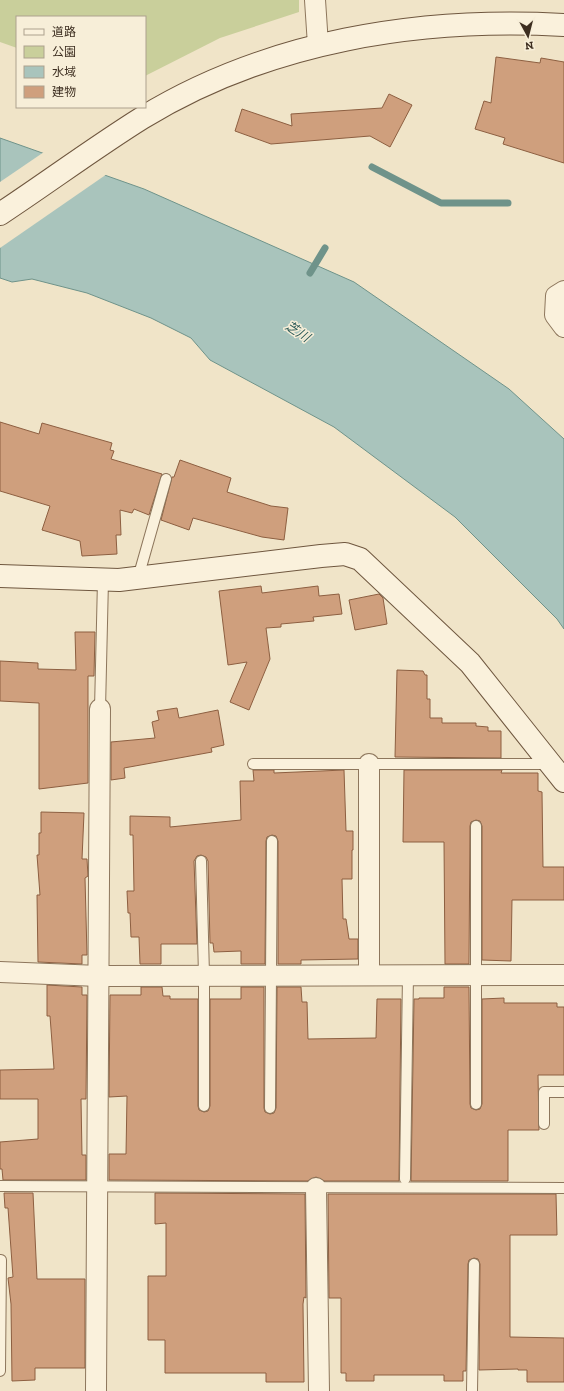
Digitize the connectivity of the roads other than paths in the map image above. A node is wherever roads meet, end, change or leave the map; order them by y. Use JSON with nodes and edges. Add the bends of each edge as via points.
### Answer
{"nodes":[{"id":1,"x":315,"y":0,"type":"edge"},
{"id":2,"x":564,"y":26,"type":"edge"},
{"id":3,"x":318,"y":45,"type":"junction"},
{"id":4,"x":0,"y":214,"type":"edge"},
{"id":5,"x":564,"y":291,"type":"edge"},
{"id":6,"x":564,"y":327,"type":"edge"},
{"id":7,"x":166,"y":479,"type":"dead end"},
{"id":8,"x":0,"y":576,"type":"edge"},
{"id":9,"x":138,"y":578,"type":"junction"},
{"id":10,"x":103,"y":580,"type":"junction"},
{"id":11,"x":100,"y":709,"type":"joint"},
{"id":12,"x":253,"y":764,"type":"dead end"},
{"id":13,"x":369,"y":764,"type":"junction"},
{"id":14,"x":550,"y":764,"type":"junction"},
{"id":15,"x":564,"y":781,"type":"edge"},
{"id":16,"x":476,"y":826,"type":"dead end"},
{"id":17,"x":272,"y":841,"type":"dead end"},
{"id":18,"x":201,"y":861,"type":"dead end"},
{"id":19,"x":0,"y":972,"type":"edge"},
{"id":20,"x":204,"y":975,"type":"junction"},
{"id":21,"x":369,"y":975,"type":"junction"},
{"id":22,"x":408,"y":975,"type":"junction"},
{"id":23,"x":475,"y":975,"type":"junction"},
{"id":24,"x":564,"y":975,"type":"edge"},
{"id":25,"x":99,"y":976,"type":"junction"},
{"id":26,"x":271,"y":976,"type":"junction"},
{"id":27,"x":564,"y":1092,"type":"edge"},
{"id":28,"x":476,"y":1104,"type":"dead end"},
{"id":29,"x":204,"y":1106,"type":"dead end"},
{"id":30,"x":270,"y":1108,"type":"dead end"},
{"id":31,"x":544,"y":1124,"type":"dead end"},
{"id":32,"x":404,"y":1179,"type":"dead end"},
{"id":33,"x":0,"y":1186,"type":"edge"},
{"id":34,"x":97,"y":1186,"type":"junction"},
{"id":35,"x":316,"y":1188,"type":"junction"},
{"id":36,"x":564,"y":1188,"type":"edge"},
{"id":37,"x":1,"y":1260,"type":"edge"},
{"id":38,"x":474,"y":1264,"type":"dead end"},
{"id":39,"x":0,"y":1371,"type":"edge"},
{"id":40,"x":96,"y":1391,"type":"edge"},
{"id":41,"x":318,"y":1391,"type":"edge"},
{"id":42,"x":472,"y":1391,"type":"edge"}],
"edges":[{"from":1,"to":3,"type":"street"},
{"from":2,"to":3,"type":"street","via":[[474,25],[414,29]]},
{"from":3,"to":4,"type":"street","via":[[226,75],[185,95],[142,118]]},
{"from":5,"to":6,"type":"street","via":[[556,296],[555,315]]},
{"from":7,"to":9,"type":"lane"},
{"from":8,"to":10,"type":"street"},
{"from":9,"to":10,"type":"street"},
{"from":9,"to":14,"type":"street","via":[[321,556],[345,554],[360,559],[470,663]]},
{"from":10,"to":11,"type":"lane"},
{"from":11,"to":25,"type":"street"},
{"from":12,"to":13,"type":"lane"},
{"from":13,"to":14,"type":"lane"},
{"from":13,"to":21,"type":"street"},
{"from":14,"to":15,"type":"street"},
{"from":16,"to":23,"type":"lane"},
{"from":17,"to":26,"type":"lane"},
{"from":18,"to":20,"type":"lane"},
{"from":19,"to":25,"type":"street"},
{"from":20,"to":25,"type":"street"},
{"from":20,"to":26,"type":"street"},
{"from":20,"to":29,"type":"lane"},
{"from":21,"to":22,"type":"street"},
{"from":21,"to":26,"type":"street"},
{"from":22,"to":23,"type":"street"},
{"from":22,"to":32,"type":"lane"},
{"from":23,"to":24,"type":"street"},
{"from":23,"to":28,"type":"lane"},
{"from":25,"to":34,"type":"street"},
{"from":26,"to":30,"type":"lane"},
{"from":27,"to":31,"type":"lane","via":[[544,1092]]},
{"from":33,"to":34,"type":"lane"},
{"from":34,"to":35,"type":"lane"},
{"from":34,"to":40,"type":"street"},
{"from":35,"to":36,"type":"lane"},
{"from":35,"to":41,"type":"street"},
{"from":37,"to":39,"type":"lane"},
{"from":38,"to":42,"type":"lane"}]}
